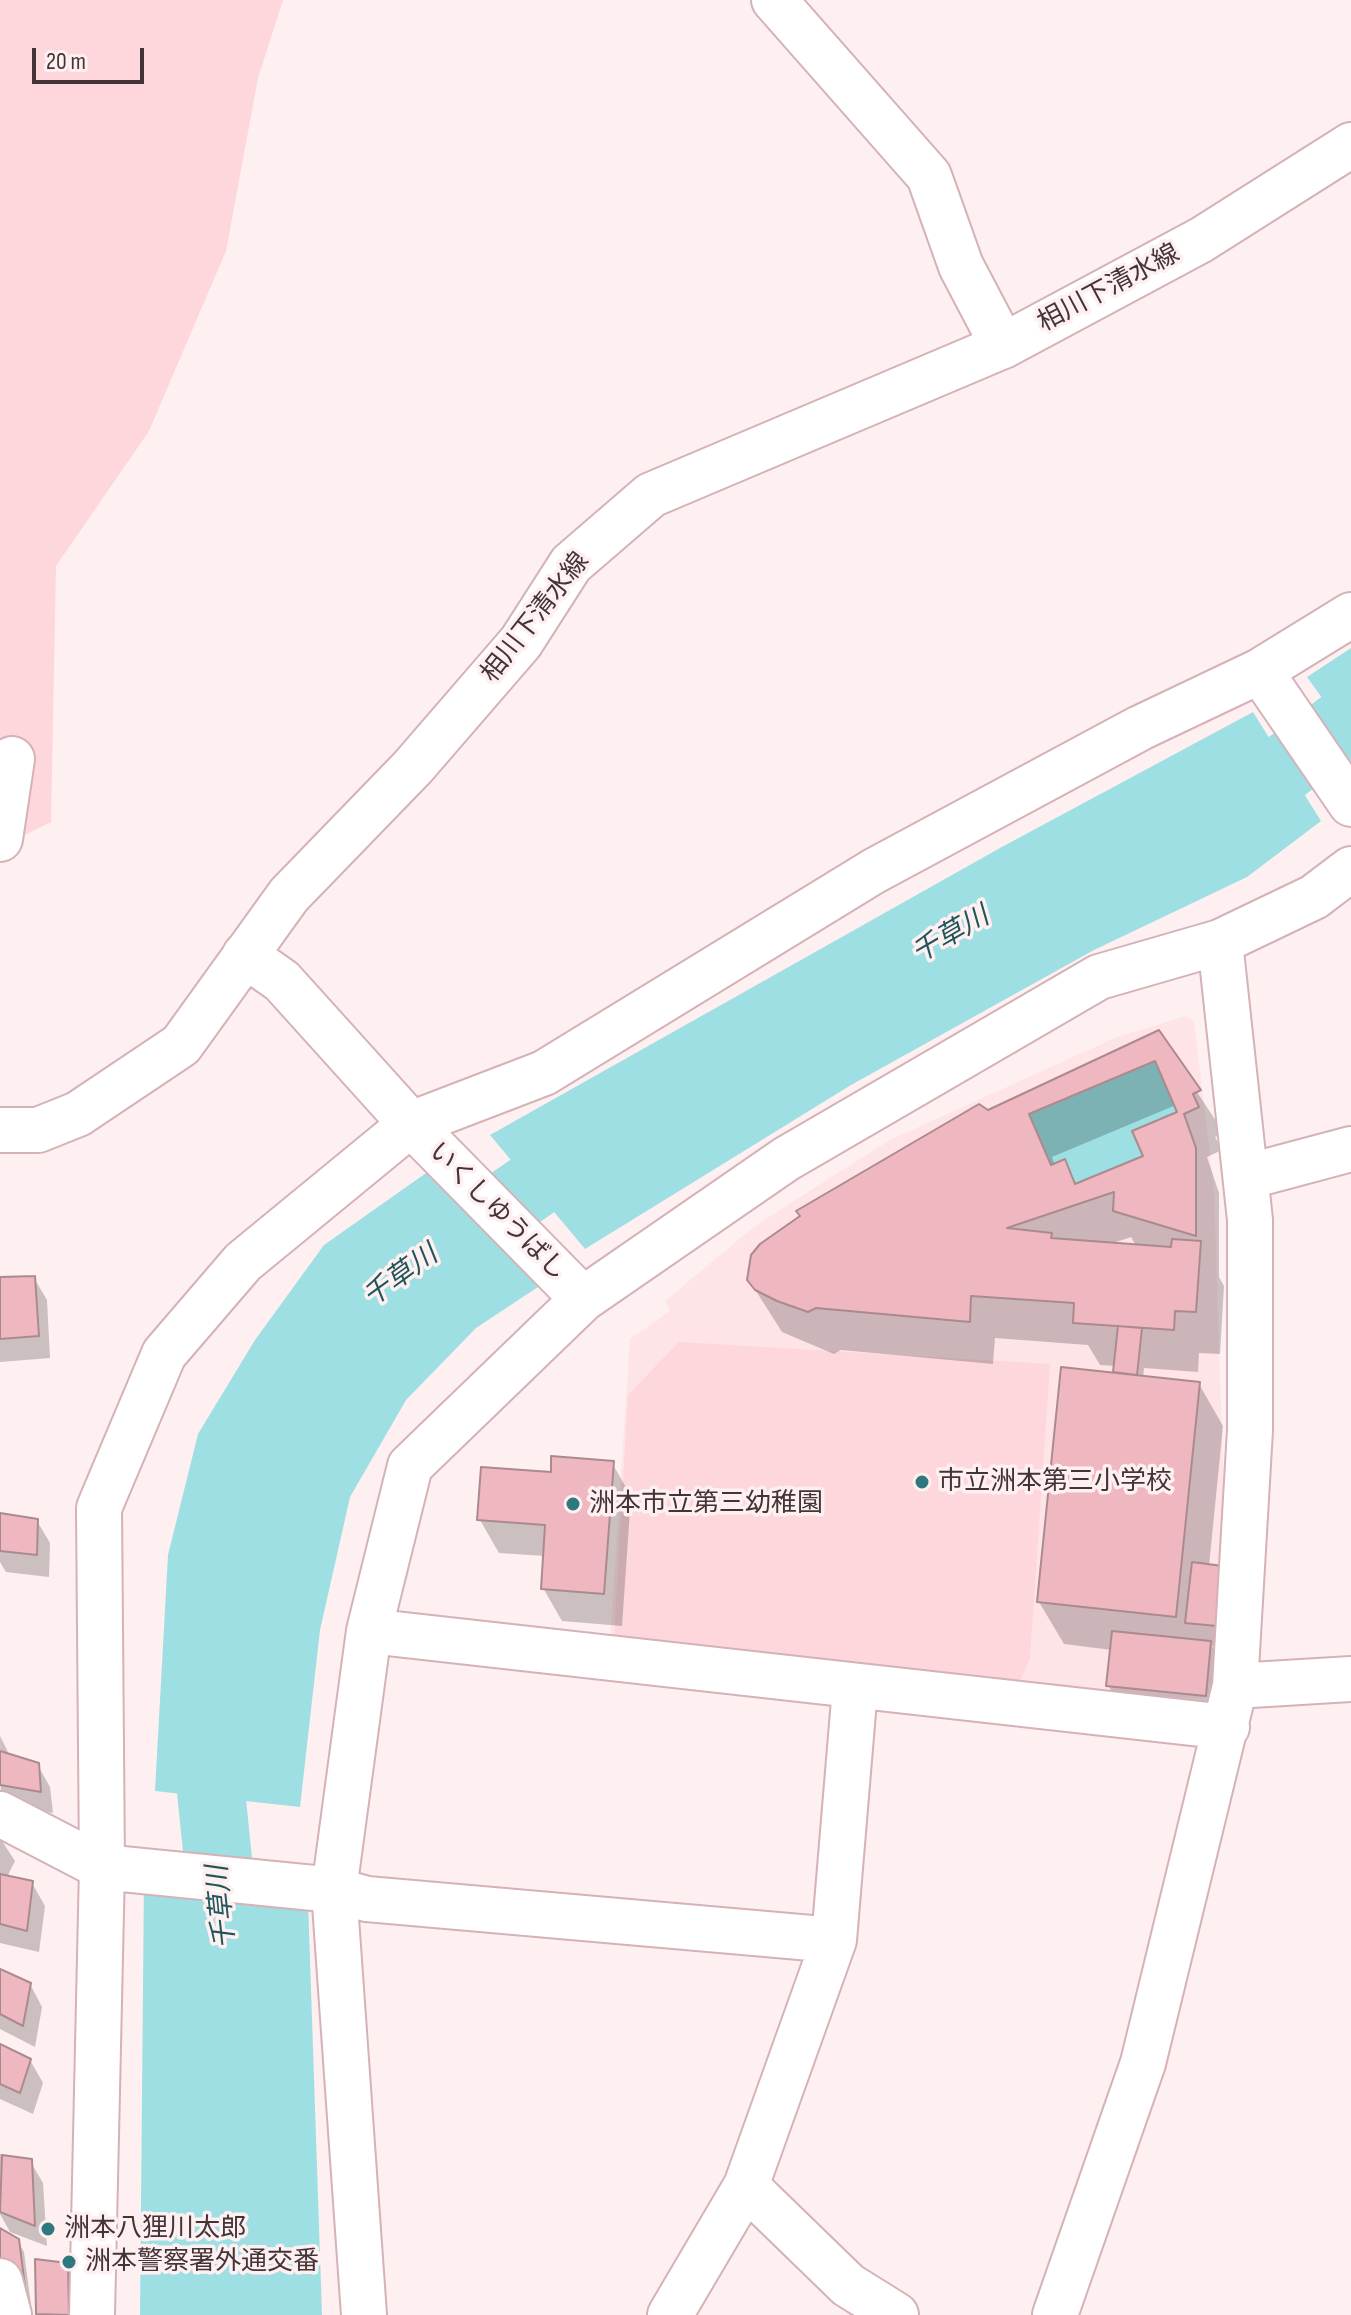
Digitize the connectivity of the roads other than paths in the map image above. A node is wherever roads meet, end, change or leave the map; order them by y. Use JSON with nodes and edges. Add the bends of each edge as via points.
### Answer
{"nodes":[{"id":1,"x":774,"y":0,"type":"edge"},
{"id":2,"x":1351,"y":145,"type":"edge"},
{"id":3,"x":1003,"y":346,"type":"junction"},
{"id":4,"x":1351,"y":615,"type":"edge"},
{"id":5,"x":1260,"y":671,"type":"junction"},
{"id":6,"x":12,"y":759,"type":"dead end"},
{"id":7,"x":1351,"y":804,"type":"edge"},
{"id":8,"x":0,"y":839,"type":"edge"},
{"id":9,"x":1351,"y":869,"type":"edge"},
{"id":10,"x":1220,"y":942,"type":"junction"},
{"id":11,"x":245,"y":955,"type":"junction"},
{"id":12,"x":411,"y":1124,"type":"junction"},
{"id":13,"x":0,"y":1130,"type":"edge"},
{"id":14,"x":1351,"y":1149,"type":"edge"},
{"id":15,"x":1246,"y":1177,"type":"junction"},
{"id":16,"x":583,"y":1299,"type":"junction"},
{"id":17,"x":369,"y":1631,"type":"junction"},
{"id":18,"x":1351,"y":1679,"type":"edge"},
{"id":19,"x":855,"y":1688,"type":"junction"},
{"id":20,"x":1231,"y":1707,"type":"junction"},
{"id":21,"x":0,"y":1814,"type":"edge"},
{"id":22,"x":102,"y":1867,"type":"junction"},
{"id":23,"x":334,"y":1890,"type":"junction"},
{"id":24,"x":834,"y":1940,"type":"junction"},
{"id":25,"x":746,"y":2186,"type":"junction"},
{"id":26,"x":92,"y":2315,"type":"edge"},
{"id":27,"x":364,"y":2315,"type":"edge"},
{"id":28,"x":670,"y":2315,"type":"edge"},
{"id":29,"x":896,"y":2315,"type":"edge"},
{"id":30,"x":1055,"y":2315,"type":"edge"}],
"edges":[{"from":1,"to":3,"type":"street","via":[[929,176],[961,266]]},
{"from":2,"to":3,"type":"street","name":"相川下清水線","via":[[1201,240]]},
{"from":3,"to":11,"type":"street","name":"相川下清水線","via":[[651,495],[571,564],[521,642],[413,767],[289,895]]},
{"from":4,"to":5,"type":"street"},
{"from":5,"to":7,"type":"street"},
{"from":5,"to":12,"type":"street","via":[[1140,728],[874,871],[544,1073]]},
{"from":6,"to":8,"type":"street"},
{"from":9,"to":10,"type":"street","via":[[1314,897]]},
{"from":10,"to":15,"type":"street"},
{"from":10,"to":16,"type":"street","via":[[1099,977],[786,1159]]},
{"from":11,"to":12,"type":"street","name":"いくしゆうばし","via":[[282,981]]},
{"from":11,"to":13,"type":"street","name":"相川下清水線","via":[[181,1045],[78,1114],[38,1130]]},
{"from":12,"to":16,"type":"street","name":"いくしゆうばし"},
{"from":12,"to":22,"type":"street","via":[[243,1262],[164,1354],[99,1508]]},
{"from":14,"to":15,"type":"street"},
{"from":15,"to":20,"type":"street","via":[[1250,1430]]},
{"from":16,"to":17,"type":"street","via":[[410,1466]]},
{"from":17,"to":19,"type":"street"},
{"from":17,"to":23,"type":"street"},
{"from":18,"to":20,"type":"street"},
{"from":19,"to":20,"type":"street"},
{"from":19,"to":24,"type":"street"},
{"from":20,"to":30,"type":"street","via":[[1143,2063]]},
{"from":21,"to":22,"type":"street"},
{"from":22,"to":23,"type":"street"},
{"from":22,"to":26,"type":"street"},
{"from":23,"to":24,"type":"street","via":[[367,1899]]},
{"from":23,"to":27,"type":"street"},
{"from":24,"to":25,"type":"street"},
{"from":25,"to":28,"type":"street"},
{"from":25,"to":29,"type":"street","via":[[848,2285]]}]}
